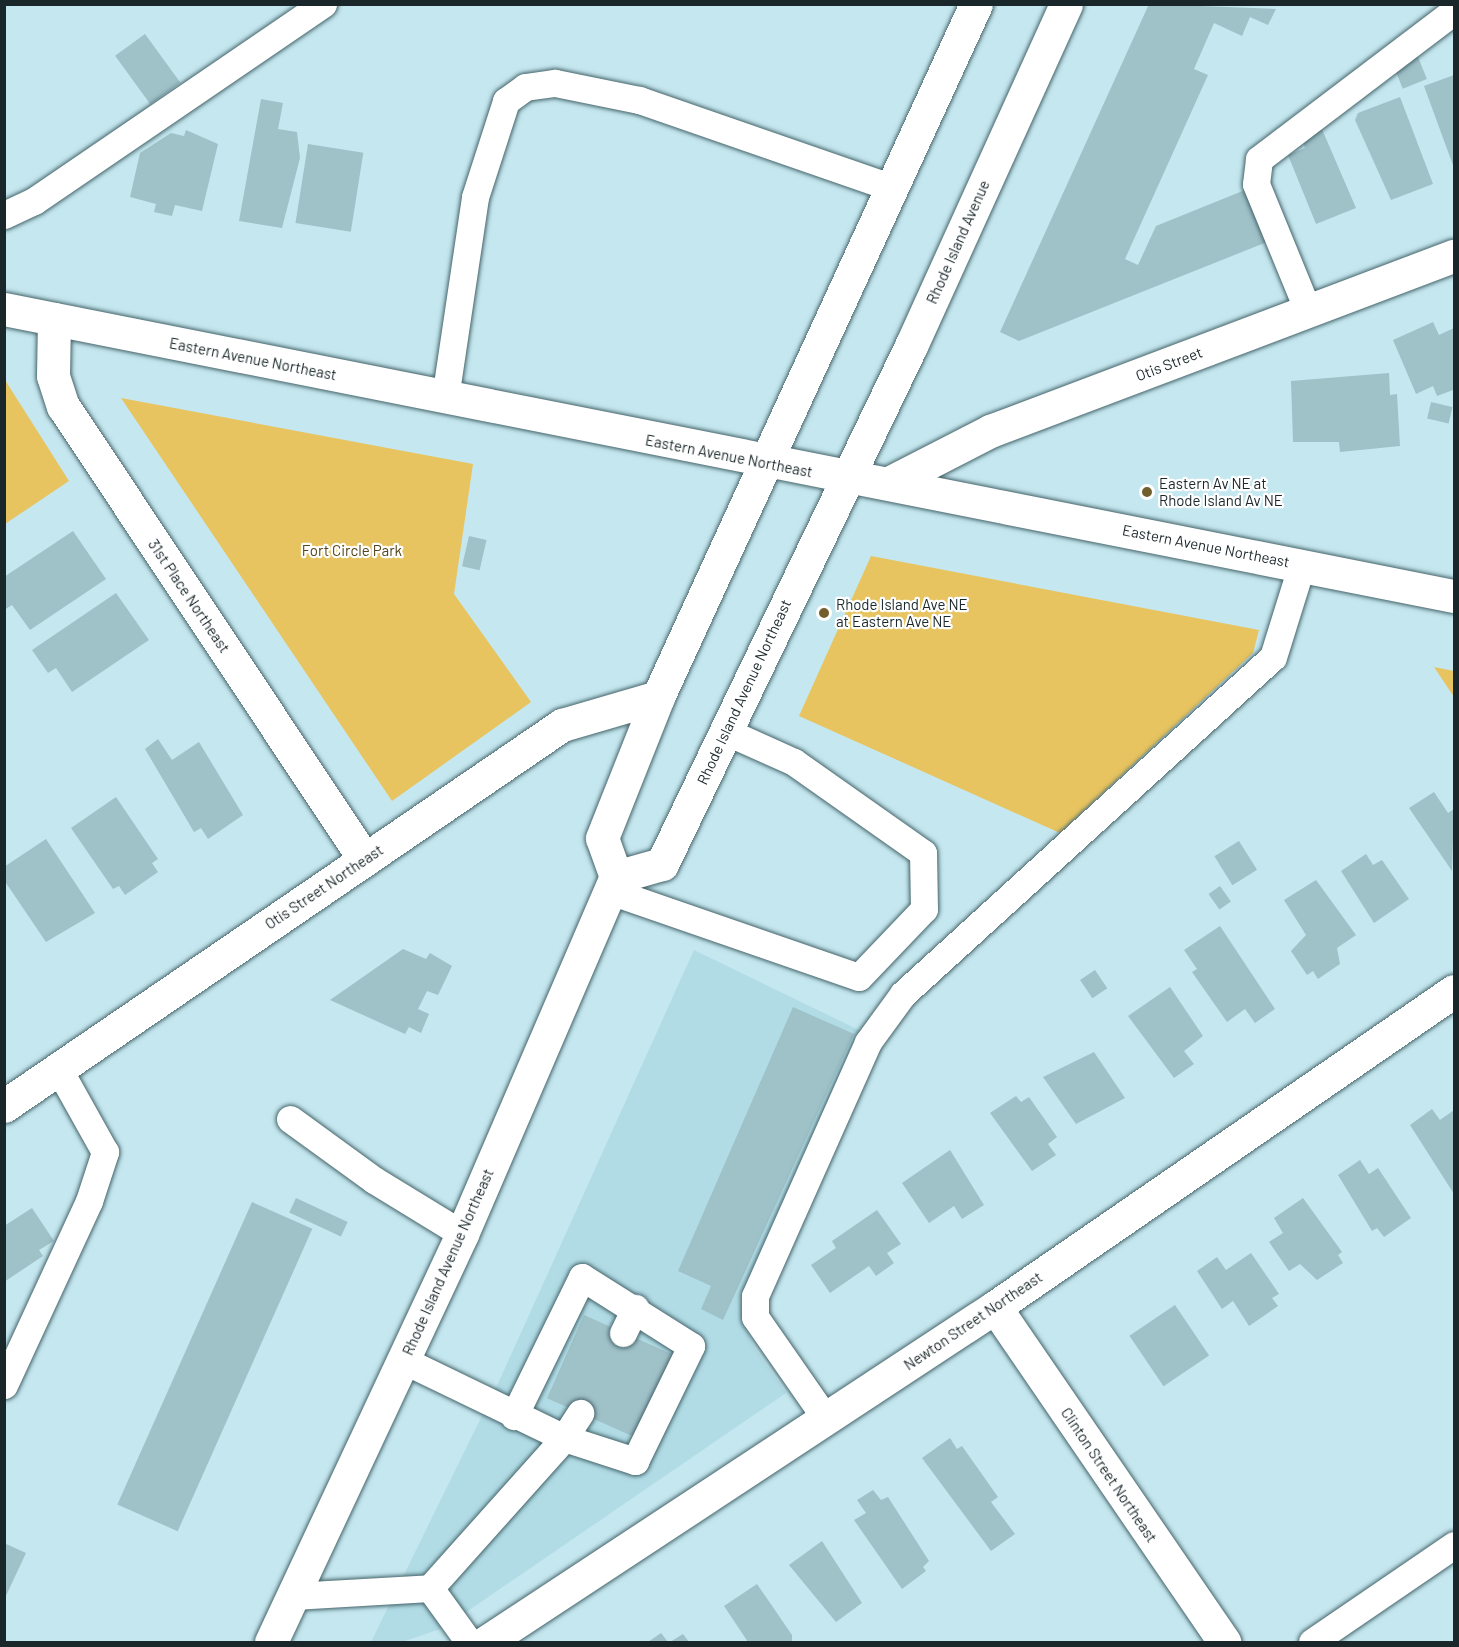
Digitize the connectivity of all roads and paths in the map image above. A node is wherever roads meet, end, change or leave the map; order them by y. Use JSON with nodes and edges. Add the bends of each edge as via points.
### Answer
{"nodes":[{"id":1,"x":323,"y":4,"type":"edge"},
{"id":2,"x":976,"y":4,"type":"edge"},
{"id":3,"x":1066,"y":4,"type":"edge"},
{"id":4,"x":1455,"y":11,"type":"edge"},
{"id":5,"x":893,"y":188,"type":"junction"},
{"id":6,"x":4,"y":215,"type":"edge"},
{"id":7,"x":1455,"y":256,"type":"edge"},
{"id":8,"x":4,"y":309,"type":"edge"},
{"id":9,"x":1308,"y":311,"type":"junction"},
{"id":10,"x":54,"y":319,"type":"junction"},
{"id":11,"x":445,"y":399,"type":"junction"},
{"id":12,"x":766,"y":464,"type":"junction"},
{"id":13,"x":845,"y":478,"type":"junction"},
{"id":14,"x":889,"y":483,"type":"junction"},
{"id":15,"x":1302,"y":564,"type":"junction"},
{"id":16,"x":1455,"y":596,"type":"edge"},
{"id":17,"x":658,"y":697,"type":"junction"},
{"id":18,"x":725,"y":731,"type":"junction"},
{"id":19,"x":365,"y":860,"type":"junction"},
{"id":20,"x":613,"y":884,"type":"junction"},
{"id":21,"x":1455,"y":992,"type":"edge"},
{"id":22,"x":58,"y":1068,"type":"junction"},
{"id":23,"x":4,"y":1106,"type":"edge"},
{"id":24,"x":290,"y":1119,"type":"dead end"},
{"id":25,"x":462,"y":1234,"type":"junction"},
{"id":26,"x":996,"y":1307,"type":"junction"},
{"id":27,"x":635,"y":1308,"type":"junction"},
{"id":28,"x":623,"y":1333,"type":"dead end"},
{"id":29,"x":403,"y":1360,"type":"junction"},
{"id":30,"x":4,"y":1385,"type":"edge"},
{"id":31,"x":580,"y":1413,"type":"dead end"},
{"id":32,"x":513,"y":1416,"type":"junction"},
{"id":33,"x":826,"y":1419,"type":"junction"},
{"id":34,"x":564,"y":1438,"type":"junction"},
{"id":35,"x":1455,"y":1545,"type":"edge"},
{"id":36,"x":430,"y":1588,"type":"junction"},
{"id":37,"x":293,"y":1596,"type":"junction"},
{"id":38,"x":271,"y":1642,"type":"edge"},
{"id":39,"x":470,"y":1642,"type":"edge"},
{"id":40,"x":486,"y":1642,"type":"edge"},
{"id":41,"x":1224,"y":1642,"type":"edge"},
{"id":42,"x":1312,"y":1642,"type":"edge"}],
"edges":[{"from":1,"to":6,"type":"lane","via":[[34,201]]},
{"from":2,"to":5,"type":"main road"},
{"from":3,"to":13,"type":"main road","name":"Rhode Island Avenue","via":[[911,346]]},
{"from":4,"to":9,"type":"lane","via":[[1259,159],[1256,184]]},
{"from":5,"to":11,"type":"lane","via":[[639,100],[555,83],[525,87],[506,101],[475,197]]},
{"from":5,"to":12,"type":"main road"},
{"from":7,"to":9,"type":"main road","name":"Otis Street"},
{"from":8,"to":10,"type":"main road","name":"Eastern Avenue Northeast"},
{"from":9,"to":14,"type":"main road","name":"Otis Street","via":[[990,431]]},
{"from":10,"to":11,"type":"main road","name":"Eastern Avenue Northeast"},
{"from":10,"to":19,"type":"main road","name":"31st Place Northeast","via":[[53,376],[63,406]]},
{"from":11,"to":12,"type":"main road","name":"Eastern Avenue Northeast"},
{"from":12,"to":13,"type":"main road","name":"Eastern Avenue Northeast"},
{"from":12,"to":17,"type":"main road"},
{"from":13,"to":14,"type":"main road","name":"Eastern Avenue Northeast"},
{"from":13,"to":18,"type":"main road","name":"Rhode Island Avenue Northeast"},
{"from":14,"to":15,"type":"main road","name":"Eastern Avenue Northeast"},
{"from":15,"to":16,"type":"main road","name":"Eastern Avenue Northeast"},
{"from":15,"to":33,"type":"lane","via":[[1273,657],[903,994],[868,1042],[755,1296],[755,1317]]},
{"from":17,"to":19,"type":"main road","name":"Otis Street Northeast","via":[[562,725]]},
{"from":17,"to":20,"type":"main road","via":[[602,838]]},
{"from":18,"to":20,"type":"main road","name":"Rhode Island Avenue Northeast","via":[[662,864]]},
{"from":18,"to":20,"type":"lane","via":[[794,762],[922,853],[924,909],[859,977]]},
{"from":19,"to":22,"type":"main road","name":"Otis Street Northeast"},
{"from":20,"to":25,"type":"main road","name":"Rhode Island Avenue Northeast"},
{"from":21,"to":26,"type":"main road","name":"Newton Street Northeast"},
{"from":22,"to":23,"type":"main road","name":"Otis Street Northeast"},
{"from":22,"to":30,"type":"lane","via":[[105,1152],[89,1202]]},
{"from":24,"to":25,"type":"lane","via":[[374,1180]]},
{"from":25,"to":29,"type":"main road","name":"Rhode Island Avenue Northeast"},
{"from":26,"to":33,"type":"main road","name":"Newton Street Northeast"},
{"from":26,"to":41,"type":"main road","name":"Clinton Street Northeast"},
{"from":27,"to":28,"type":"lane"},
{"from":27,"to":32,"type":"lane","via":[[582,1277]]},
{"from":27,"to":34,"type":"lane","via":[[691,1347],[635,1461]]},
{"from":29,"to":32,"type":"lane"},
{"from":29,"to":37,"type":"main road","name":"Rhode Island Avenue Northeast"},
{"from":31,"to":34,"type":"lane"},
{"from":32,"to":34,"type":"lane"},
{"from":33,"to":40,"type":"main road","name":"Newton Street Northeast"},
{"from":34,"to":36,"type":"lane"},
{"from":35,"to":42,"type":"lane"},
{"from":36,"to":37,"type":"lane"},
{"from":36,"to":39,"type":"lane"},
{"from":37,"to":38,"type":"main road","name":"Rhode Island Avenue Northeast"}]}
